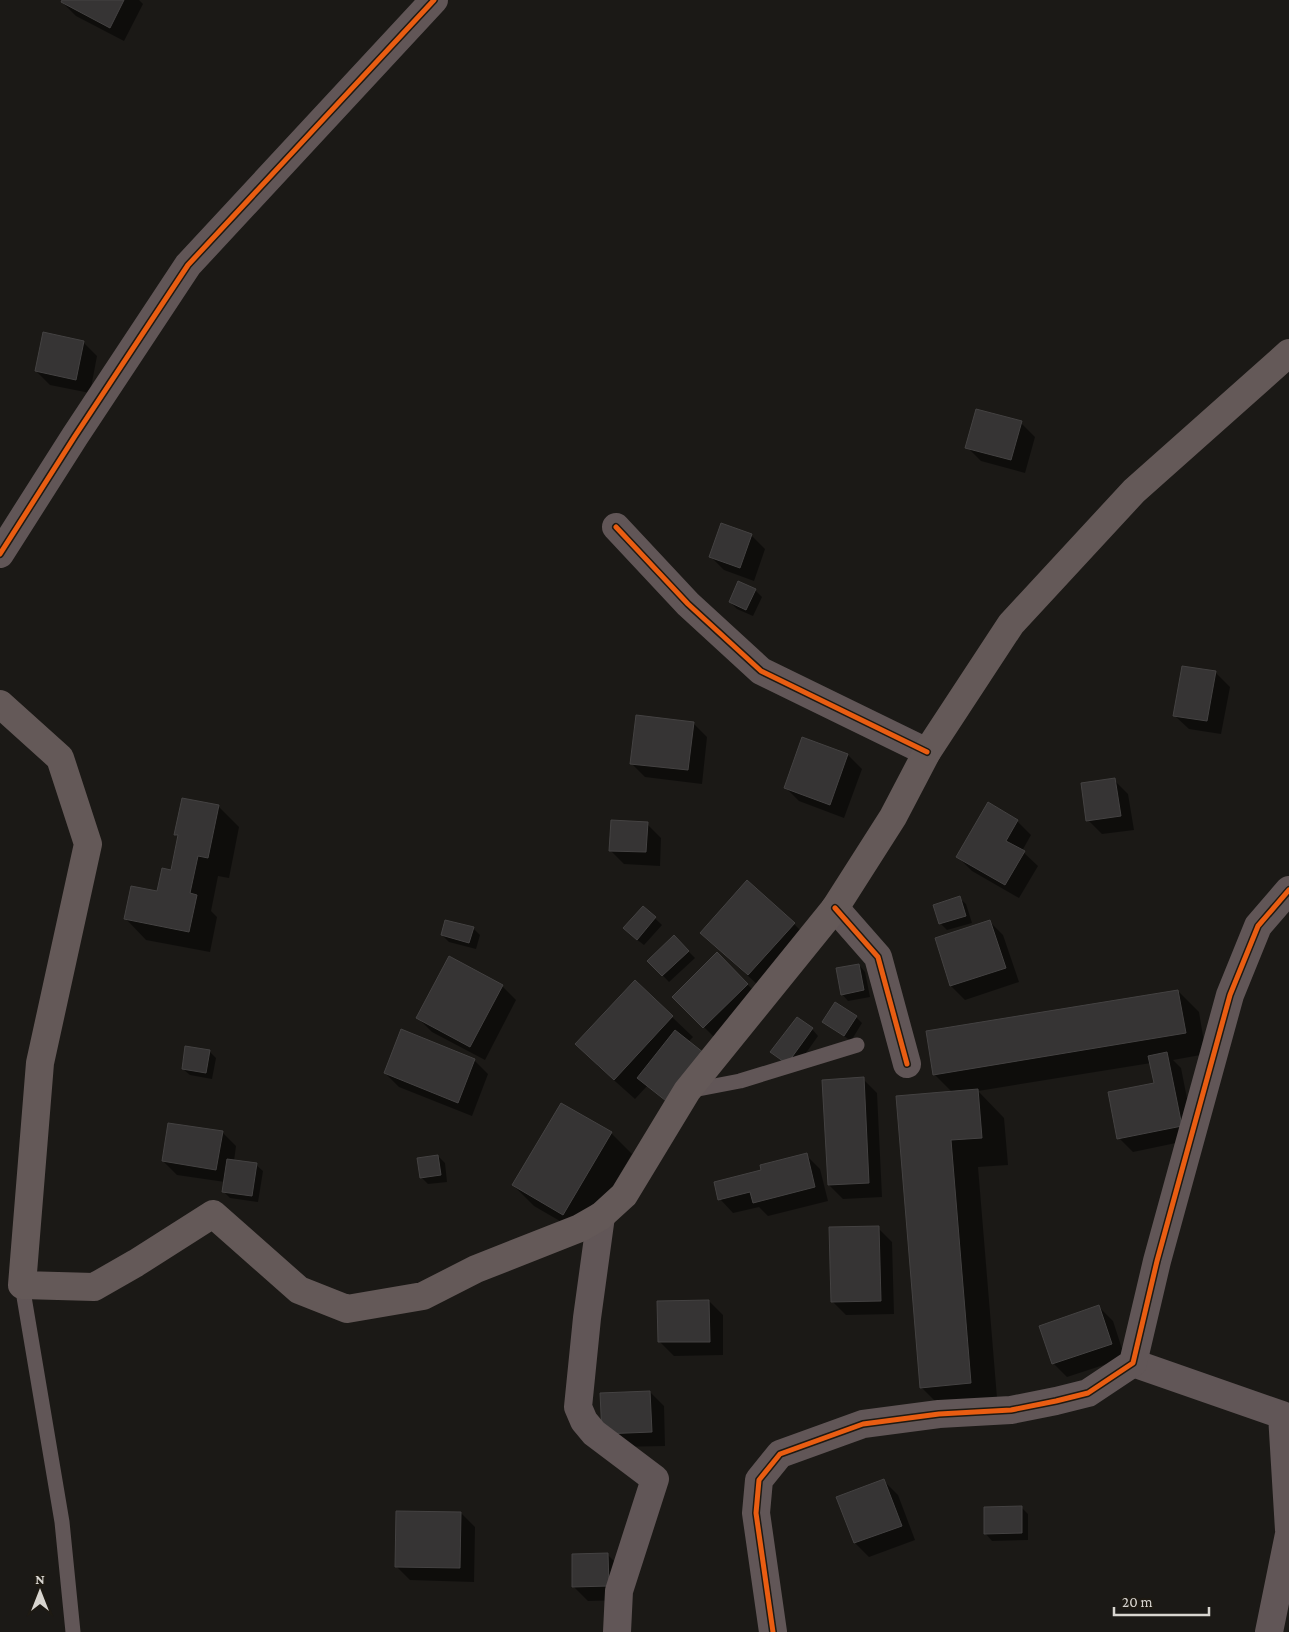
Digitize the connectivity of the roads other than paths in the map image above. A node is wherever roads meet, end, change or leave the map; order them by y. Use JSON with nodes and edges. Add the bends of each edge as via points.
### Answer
{"nodes":[{"id":1,"x":434,"y":0,"type":"edge"},
{"id":2,"x":1289,"y":353,"type":"edge"},
{"id":3,"x":616,"y":527,"type":"dead end"},
{"id":4,"x":0,"y":554,"type":"edge"},
{"id":5,"x":0,"y":704,"type":"edge"},
{"id":6,"x":928,"y":752,"type":"junction"},
{"id":7,"x":1289,"y":890,"type":"edge"},
{"id":8,"x":835,"y":908,"type":"junction"},
{"id":9,"x":856,"y":1045,"type":"dead end"},
{"id":10,"x":907,"y":1064,"type":"dead end"},
{"id":11,"x":687,"y":1091,"type":"junction"},
{"id":12,"x":601,"y":1216,"type":"junction"},
{"id":13,"x":22,"y":1286,"type":"junction"},
{"id":14,"x":1134,"y":1363,"type":"junction"},
{"id":15,"x":1289,"y":1530,"type":"edge"},
{"id":16,"x":1289,"y":1534,"type":"edge"},
{"id":17,"x":73,"y":1632,"type":"edge"},
{"id":18,"x":617,"y":1632,"type":"edge"},
{"id":19,"x":774,"y":1632,"type":"edge"},
{"id":20,"x":1269,"y":1632,"type":"edge"}],
"edges":[{"from":1,"to":4,"type":"street","via":[[188,265]]},
{"from":2,"to":6,"type":"main road","via":[[1134,491],[1011,624]]},
{"from":3,"to":6,"type":"street","via":[[688,604],[761,671]]},
{"from":5,"to":13,"type":"main road","via":[[60,758],[88,844],[40,1063]]},
{"from":6,"to":8,"type":"main road","via":[[893,816]]},
{"from":7,"to":14,"type":"street","via":[[1258,926],[1230,995],[1157,1261]]},
{"from":8,"to":10,"type":"street","via":[[878,957]]},
{"from":8,"to":11,"type":"main road"},
{"from":9,"to":11,"type":"lane","via":[[740,1081]]},
{"from":11,"to":12,"type":"main road","via":[[624,1195]]},
{"from":12,"to":13,"type":"main road","via":[[580,1228],[476,1269],[423,1296],[347,1309],[299,1290],[213,1214],[94,1287]]},
{"from":12,"to":18,"type":"street","via":[[578,1407],[594,1433],[655,1479],[619,1591]]},
{"from":13,"to":17,"type":"lane","via":[[62,1522]]},
{"from":14,"to":15,"type":"street","via":[[1282,1415]]},
{"from":14,"to":19,"type":"street","via":[[1088,1393],[1011,1410],[939,1414],[863,1424],[780,1454],[759,1480],[756,1513]]},
{"from":16,"to":20,"type":"street"}]}
